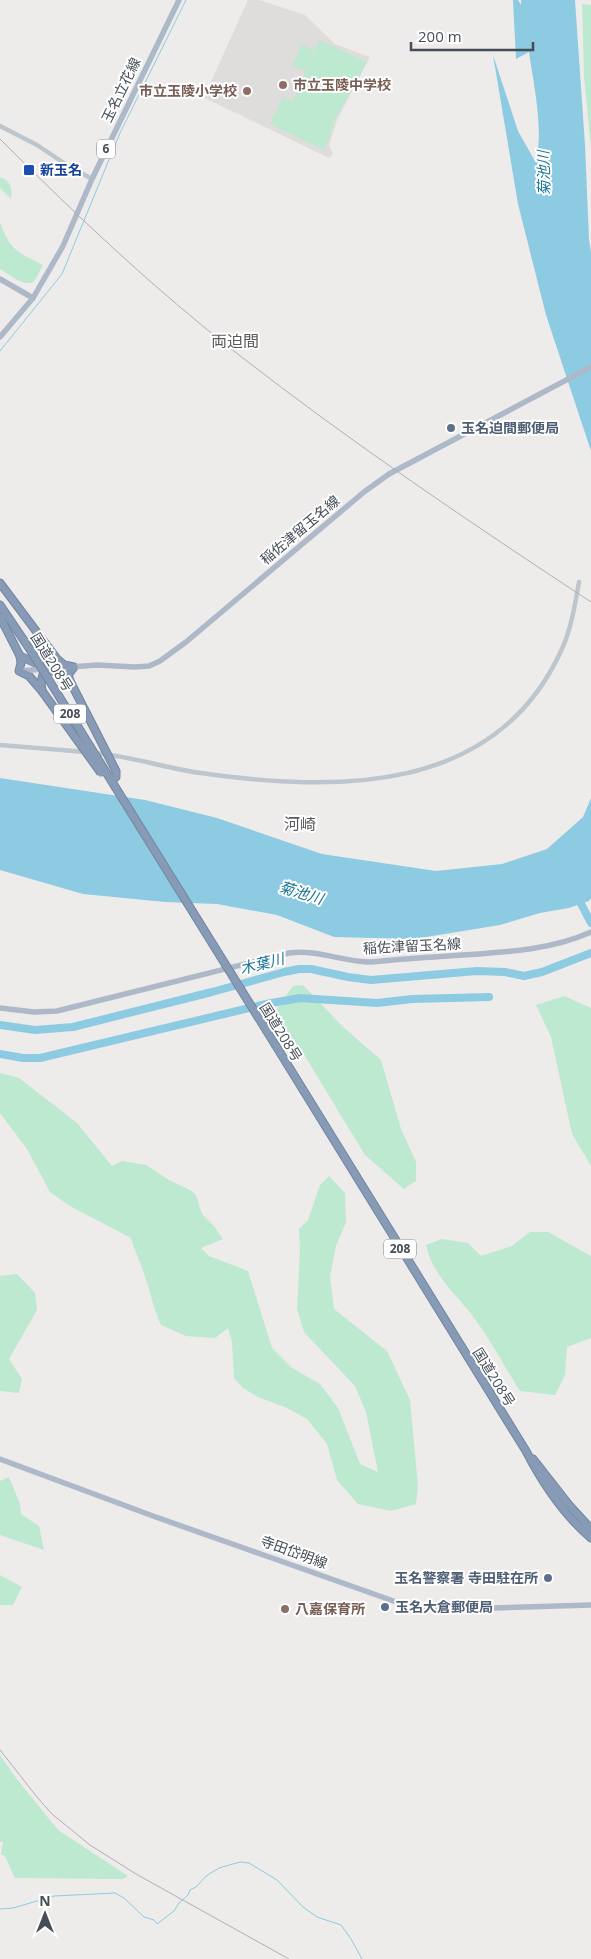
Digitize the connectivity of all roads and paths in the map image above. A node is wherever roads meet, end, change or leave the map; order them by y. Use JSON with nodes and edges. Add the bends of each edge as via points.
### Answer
{"nodes":[{"id":1,"x":179,"y":0,"type":"edge"},
{"id":2,"x":0,"y":126,"type":"edge"},
{"id":3,"x":92,"y":179,"type":"junction"},
{"id":4,"x":0,"y":279,"type":"edge"},
{"id":5,"x":33,"y":298,"type":"junction"},
{"id":6,"x":0,"y":337,"type":"edge"},
{"id":7,"x":591,"y":367,"type":"edge"},
{"id":8,"x":579,"y":582,"type":"dead end"},
{"id":9,"x":0,"y":583,"type":"edge"},
{"id":10,"x":0,"y":598,"type":"edge"},
{"id":11,"x":0,"y":605,"type":"edge"},
{"id":12,"x":0,"y":617,"type":"edge"},
{"id":13,"x":15,"y":626,"type":"junction"},
{"id":14,"x":46,"y":644,"type":"junction"},
{"id":15,"x":20,"y":656,"type":"junction"},
{"id":16,"x":74,"y":667,"type":"junction"},
{"id":17,"x":45,"y":668,"type":"junction"},
{"id":18,"x":19,"y":671,"type":"junction"},
{"id":19,"x":69,"y":681,"type":"junction"},
{"id":20,"x":42,"y":691,"type":"junction"},
{"id":21,"x":0,"y":745,"type":"edge"},
{"id":22,"x":111,"y":781,"type":"junction"},
{"id":23,"x":124,"y":803,"type":"junction"},
{"id":24,"x":590,"y":932,"type":"edge"},
{"id":25,"x":0,"y":1008,"type":"edge"},
{"id":26,"x":526,"y":1451,"type":"junction"},
{"id":27,"x":0,"y":1459,"type":"edge"},
{"id":28,"x":591,"y":1529,"type":"edge"},
{"id":29,"x":591,"y":1538,"type":"edge"},
{"id":30,"x":591,"y":1605,"type":"edge"}],
"edges":[{"from":1,"to":3,"type":"main road","name":"玉名立花線","number":"6"},
{"from":2,"to":3,"type":"street"},
{"from":3,"to":5,"type":"main road","name":"玉名立花線","number":"6","via":[[63,246]]},
{"from":4,"to":5,"type":"main road"},
{"from":5,"to":6,"type":"main road","name":"玉名立花線"},
{"from":7,"to":16,"type":"main road","name":"稲佐津留玉名線","via":[[389,474],[160,662],[135,667]]},
{"from":8,"to":21,"type":"street","via":[[562,649],[531,701],[509,725],[492,737],[460,755],[407,774],[330,782],[261,779],[201,773],[113,754]]},
{"from":9,"to":14,"type":"highway"},
{"from":10,"to":13,"type":"highway","name":"国道208号","number":"208"},
{"from":11,"to":13,"type":"highway","name":"国道208号","number":"208"},
{"from":12,"to":15,"type":"highway"},
{"from":13,"to":22,"type":"highway","name":"国道208号","number":"208","bridge":true},
{"from":14,"to":16,"type":"highway","via":[[64,665]]},
{"from":14,"to":17,"type":"highway","via":[[49,654]]},
{"from":15,"to":17,"type":"highway"},
{"from":15,"to":18,"type":"highway"},
{"from":16,"to":17,"type":"main road","name":"稲佐津留玉名線"},
{"from":16,"to":19,"type":"highway"},
{"from":17,"to":18,"type":"main road","name":"稲佐津留玉名線"},
{"from":17,"to":19,"type":"highway"},
{"from":17,"to":20,"type":"highway","via":[[40,679]]},
{"from":18,"to":20,"type":"highway","via":[[29,676]]},
{"from":19,"to":22,"type":"highway","bridge":true,"via":[[116,771]]},
{"from":20,"to":23,"type":"highway","bridge":true},
{"from":22,"to":23,"type":"highway","name":"国道208号","number":"208","bridge":true},
{"from":23,"to":26,"type":"highway","name":"国道208号","number":"208","bridge":true},
{"from":24,"to":25,"type":"main road","name":"稲佐津留玉名線","via":[[549,946],[508,952],[371,962],[302,951],[57,1012]]},
{"from":26,"to":28,"type":"highway","name":"国道208号","number":"208"},
{"from":26,"to":29,"type":"highway","name":"国道208号","number":"208","via":[[555,1499]]},
{"from":27,"to":30,"type":"main road","name":"寺田岱明線","via":[[402,1604],[420,1608],[465,1609]]}]}
